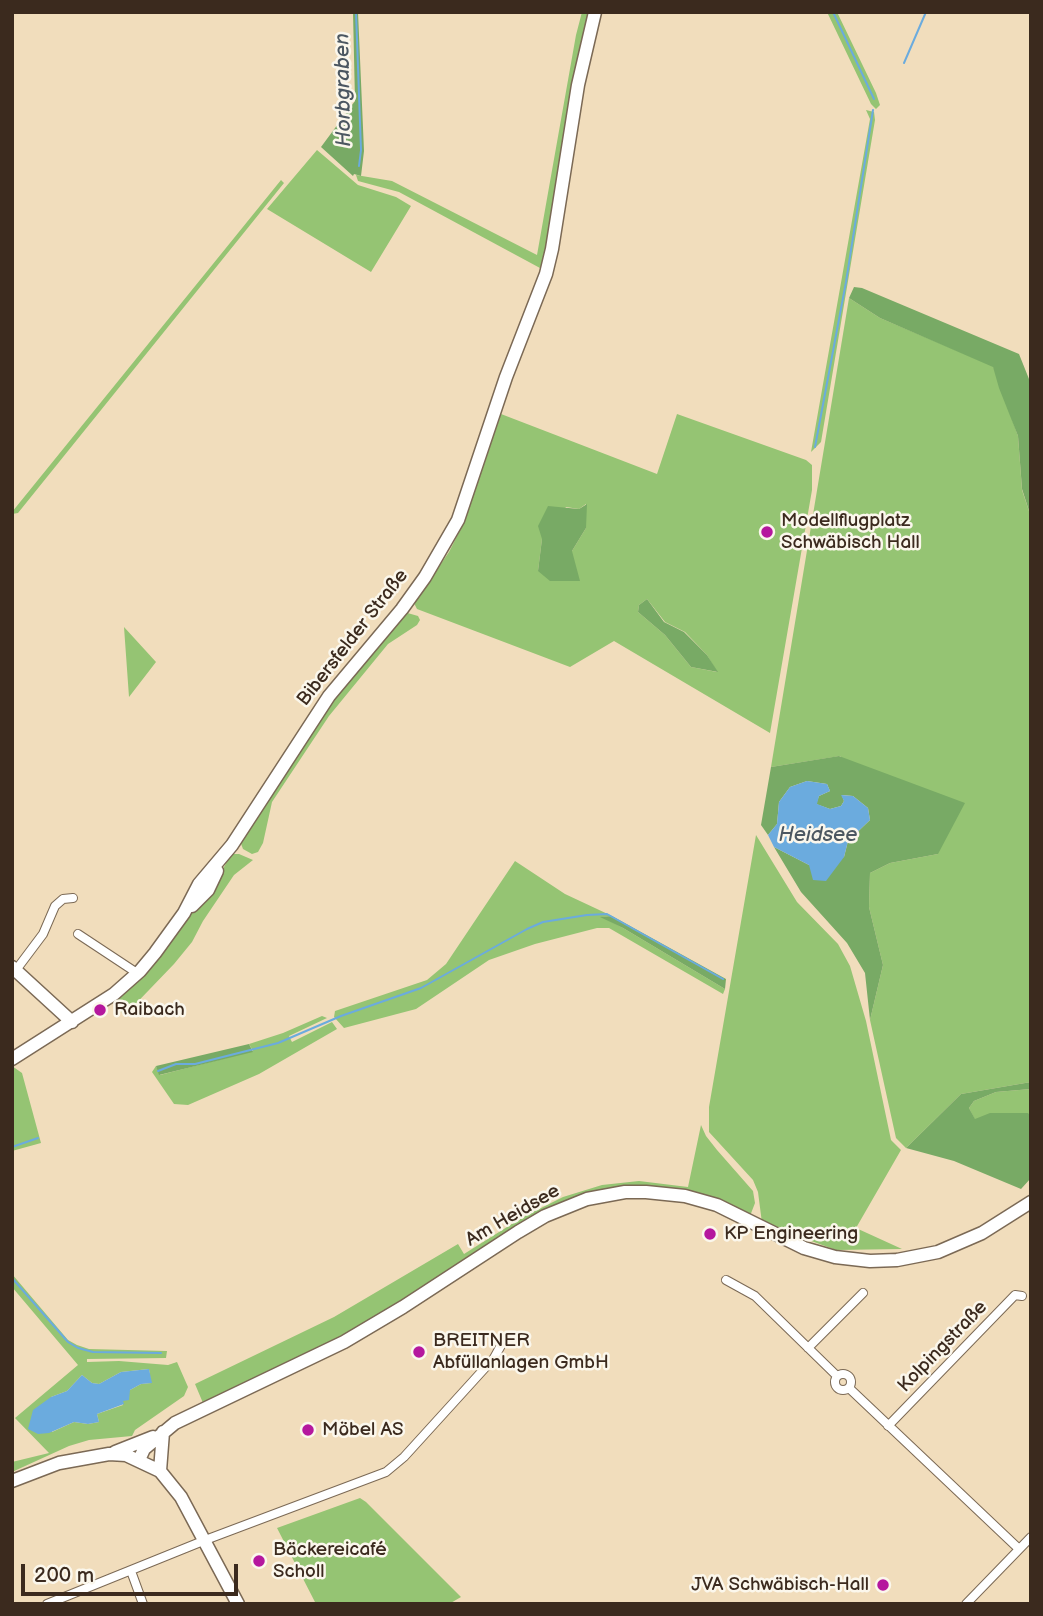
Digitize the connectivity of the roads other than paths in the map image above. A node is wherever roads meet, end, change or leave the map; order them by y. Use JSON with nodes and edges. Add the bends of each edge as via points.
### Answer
{"nodes":[{"id":1,"x":595,"y":12,"type":"edge"},
{"id":2,"x":73,"y":898,"type":"dead end"},
{"id":3,"x":78,"y":934,"type":"dead end"},
{"id":4,"x":14,"y":969,"type":"edge"},
{"id":5,"x":137,"y":973,"type":"junction"},
{"id":6,"x":72,"y":1022,"type":"junction"},
{"id":7,"x":12,"y":1059,"type":"edge"},
{"id":8,"x":1031,"y":1202,"type":"edge"},
{"id":9,"x":726,"y":1280,"type":"dead end"},
{"id":10,"x":863,"y":1293,"type":"dead end"},
{"id":11,"x":1022,"y":1296,"type":"dead end"},
{"id":12,"x":504,"y":1340,"type":"dead end"},
{"id":13,"x":808,"y":1348,"type":"junction"},
{"id":14,"x":888,"y":1426,"type":"junction"},
{"id":15,"x":161,"y":1434,"type":"junction"},
{"id":16,"x":109,"y":1454,"type":"junction"},
{"id":17,"x":142,"y":1461,"type":"junction"},
{"id":18,"x":160,"y":1471,"type":"junction"},
{"id":19,"x":12,"y":1481,"type":"edge"},
{"id":20,"x":1031,"y":1537,"type":"edge"},
{"id":21,"x":203,"y":1541,"type":"junction"},
{"id":22,"x":1019,"y":1549,"type":"junction"},
{"id":23,"x":131,"y":1571,"type":"junction"},
{"id":24,"x":47,"y":1604,"type":"edge"},
{"id":25,"x":143,"y":1604,"type":"edge"},
{"id":26,"x":239,"y":1604,"type":"edge"},
{"id":27,"x":966,"y":1604,"type":"edge"}],
"edges":[{"from":1,"to":5,"type":"street","name":"Bibersfelder Straße","via":[[578,85],[552,249],[457,520],[402,609],[329,696],[221,861],[208,890]]},
{"from":2,"to":4,"type":"street","via":[[55,906],[43,934]]},
{"from":3,"to":5,"type":"street"},
{"from":4,"to":6,"type":"street"},
{"from":5,"to":6,"type":"street","name":"Bibersfelder Straße"},
{"from":6,"to":7,"type":"street","name":"Bibersfelder Straße"},
{"from":8,"to":15,"type":"street","name":"Am Heidsee","via":[[982,1233],[938,1252],[870,1261],[818,1253],[717,1205],[685,1196],[625,1192],[587,1199],[545,1216],[344,1342],[189,1415]]},
{"from":9,"to":13,"type":"street","via":[[755,1296]]},
{"from":10,"to":13,"type":"street"},
{"from":11,"to":14,"type":"street","name":"Kolpingstraße","via":[[1015,1295]]},
{"from":12,"to":21,"type":"street","via":[[494,1358],[386,1472]]},
{"from":13,"to":14,"type":"street","via":[[836,1376],[836,1386],[849,1388]]},
{"from":14,"to":22,"type":"street"},
{"from":15,"to":16,"type":"street"},
{"from":15,"to":17,"type":"street","name":"Am Heidsee","via":[[144,1449]]},
{"from":15,"to":18,"type":"street"},
{"from":16,"to":17,"type":"street"},
{"from":16,"to":19,"type":"street","via":[[59,1463]]},
{"from":17,"to":18,"type":"street"},
{"from":18,"to":21,"type":"street","via":[[181,1497]]},
{"from":20,"to":22,"type":"street"},
{"from":21,"to":23,"type":"street"},
{"from":21,"to":26,"type":"street"},
{"from":22,"to":27,"type":"street"},
{"from":23,"to":24,"type":"street"},
{"from":23,"to":25,"type":"street"}]}
